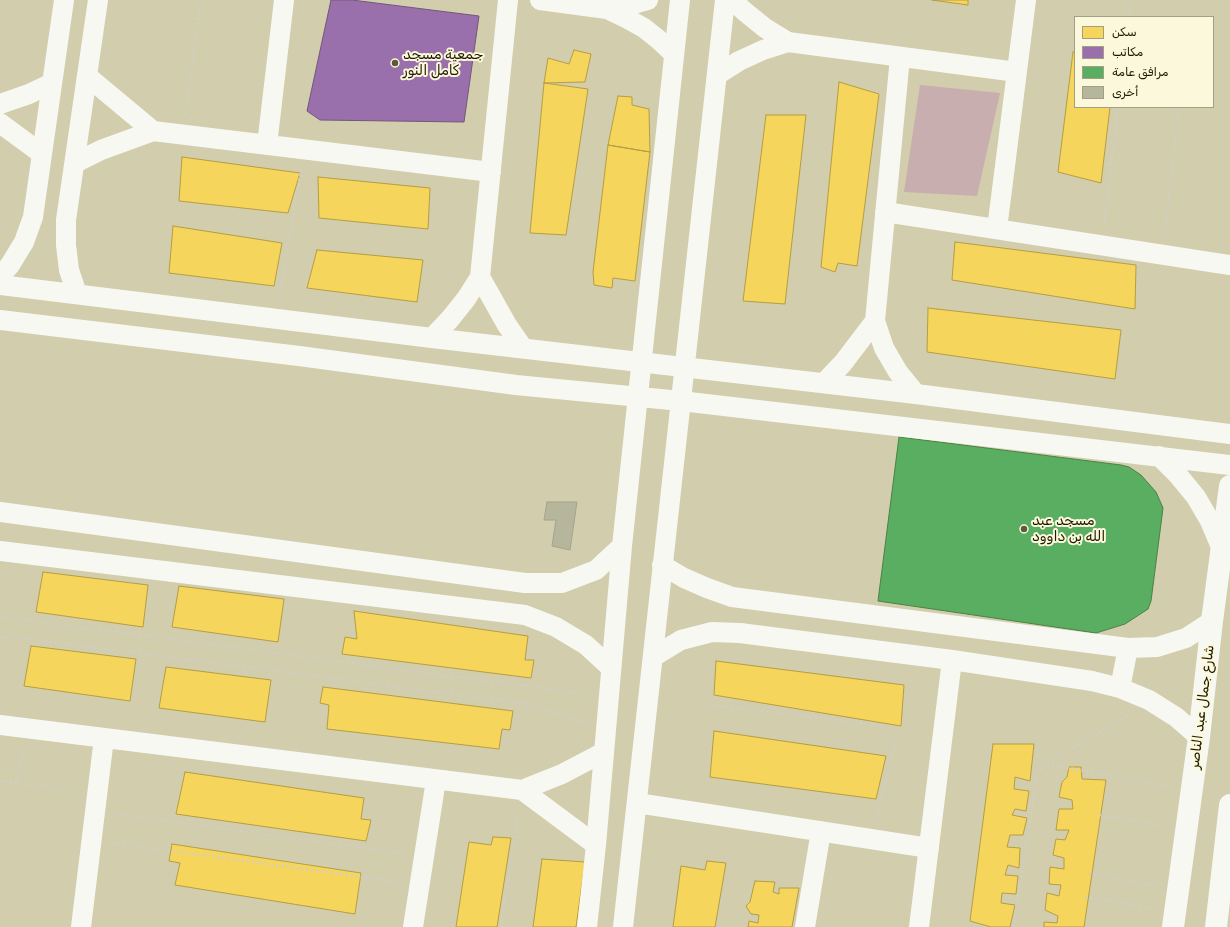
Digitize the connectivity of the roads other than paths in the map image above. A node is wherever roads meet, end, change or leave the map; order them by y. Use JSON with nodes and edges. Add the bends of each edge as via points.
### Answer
{"nodes":[{"id":1,"x":64,"y":0,"type":"edge"},
{"id":2,"x":98,"y":0,"type":"edge"},
{"id":3,"x":284,"y":0,"type":"edge"},
{"id":4,"x":508,"y":0,"type":"edge"},
{"id":5,"x":540,"y":0,"type":"edge"},
{"id":6,"x":648,"y":0,"type":"edge"},
{"id":7,"x":680,"y":0,"type":"edge"},
{"id":8,"x":725,"y":0,"type":"edge"},
{"id":9,"x":732,"y":0,"type":"edge"},
{"id":10,"x":1026,"y":0,"type":"edge"},
{"id":11,"x":607,"y":9,"type":"junction"},
{"id":12,"x":788,"y":42,"type":"junction"},
{"id":13,"x":674,"y":54,"type":"junction"},
{"id":14,"x":900,"y":57,"type":"junction"},
{"id":15,"x":1017,"y":72,"type":"junction"},
{"id":16,"x":87,"y":76,"type":"junction"},
{"id":17,"x":717,"y":76,"type":"junction"},
{"id":18,"x":52,"y":83,"type":"junction"},
{"id":19,"x":0,"y":104,"type":"edge"},
{"id":20,"x":0,"y":123,"type":"edge"},
{"id":21,"x":153,"y":131,"type":"junction"},
{"id":22,"x":267,"y":145,"type":"junction"},
{"id":23,"x":42,"y":154,"type":"junction"},
{"id":24,"x":75,"y":163,"type":"junction"},
{"id":25,"x":491,"y":172,"type":"junction"},
{"id":26,"x":885,"y":212,"type":"junction"},
{"id":27,"x":997,"y":229,"type":"junction"},
{"id":28,"x":1230,"y":265,"type":"edge"},
{"id":29,"x":0,"y":276,"type":"edge"},
{"id":30,"x":480,"y":277,"type":"junction"},
{"id":31,"x":0,"y":285,"type":"edge"},
{"id":32,"x":77,"y":294,"type":"junction"},
{"id":33,"x":0,"y":320,"type":"edge"},
{"id":34,"x":875,"y":321,"type":"junction"},
{"id":35,"x":432,"y":338,"type":"junction"},
{"id":36,"x":523,"y":348,"type":"junction"},
{"id":37,"x":642,"y":362,"type":"junction"},
{"id":38,"x":685,"y":367,"type":"junction"},
{"id":39,"x":824,"y":383,"type":"junction"},
{"id":40,"x":916,"y":394,"type":"junction"},
{"id":41,"x":638,"y":398,"type":"junction"},
{"id":42,"x":681,"y":401,"type":"junction"},
{"id":43,"x":1230,"y":434,"type":"edge"},
{"id":44,"x":1159,"y":456,"type":"junction"},
{"id":45,"x":1230,"y":465,"type":"edge"},
{"id":46,"x":1230,"y":486,"type":"edge"},
{"id":47,"x":0,"y":512,"type":"edge"},
{"id":48,"x":622,"y":546,"type":"junction"},
{"id":49,"x":1221,"y":547,"type":"junction"},
{"id":50,"x":0,"y":551,"type":"edge"},
{"id":51,"x":662,"y":565,"type":"junction"},
{"id":52,"x":1212,"y":621,"type":"junction"},
{"id":53,"x":1128,"y":648,"type":"junction"},
{"id":54,"x":653,"y":657,"type":"junction"},
{"id":55,"x":952,"y":660,"type":"junction"},
{"id":56,"x":611,"y":668,"type":"junction"},
{"id":57,"x":1120,"y":688,"type":"junction"},
{"id":58,"x":0,"y":725,"type":"edge"},
{"id":59,"x":104,"y":738,"type":"junction"},
{"id":60,"x":1199,"y":738,"type":"junction"},
{"id":61,"x":604,"y":752,"type":"junction"},
{"id":62,"x":436,"y":780,"type":"junction"},
{"id":63,"x":522,"y":790,"type":"junction"},
{"id":64,"x":637,"y":802,"type":"junction"},
{"id":65,"x":1230,"y":805,"type":"edge"},
{"id":66,"x":821,"y":831,"type":"junction"},
{"id":67,"x":596,"y":845,"type":"junction"},
{"id":68,"x":929,"y":848,"type":"junction"},
{"id":69,"x":1227,"y":856,"type":"edge"},
{"id":70,"x":1225,"y":890,"type":"edge"},
{"id":71,"x":1174,"y":919,"type":"edge"},
{"id":72,"x":81,"y":927,"type":"edge"},
{"id":73,"x":413,"y":927,"type":"edge"},
{"id":74,"x":587,"y":927,"type":"edge"},
{"id":75,"x":623,"y":927,"type":"edge"},
{"id":76,"x":805,"y":927,"type":"edge"},
{"id":77,"x":920,"y":927,"type":"edge"},
{"id":78,"x":1216,"y":927,"type":"edge"}],
"edges":[{"from":1,"to":18,"type":"street"},
{"from":2,"to":16,"type":"street"},
{"from":3,"to":22,"type":"street"},
{"from":4,"to":25,"type":"street"},
{"from":5,"to":11,"type":"street"},
{"from":6,"to":11,"type":"street"},
{"from":7,"to":13,"type":"street"},
{"from":8,"to":17,"type":"street"},
{"from":9,"to":12,"type":"street","via":[[765,28]]},
{"from":10,"to":15,"type":"street"},
{"from":11,"to":13,"type":"street","via":[[644,28]]},
{"from":12,"to":14,"type":"street"},
{"from":12,"to":17,"type":"street","via":[[739,61]]},
{"from":13,"to":37,"type":"street"},
{"from":14,"to":15,"type":"street"},
{"from":14,"to":26,"type":"street"},
{"from":15,"to":27,"type":"street"},
{"from":16,"to":21,"type":"street"},
{"from":16,"to":24,"type":"street"},
{"from":17,"to":38,"type":"street"},
{"from":18,"to":19,"type":"street"},
{"from":18,"to":23,"type":"street"},
{"from":20,"to":23,"type":"street"},
{"from":21,"to":22,"type":"street"},
{"from":21,"to":24,"type":"street","via":[[101,150]]},
{"from":22,"to":25,"type":"street"},
{"from":23,"to":29,"type":"street","via":[[33,217],[24,242]]},
{"from":24,"to":32,"type":"street","via":[[66,220],[66,245]]},
{"from":25,"to":30,"type":"street"},
{"from":26,"to":27,"type":"street"},
{"from":26,"to":34,"type":"street"},
{"from":27,"to":28,"type":"street"},
{"from":30,"to":35,"type":"street","via":[[466,299]]},
{"from":30,"to":36,"type":"street"},
{"from":31,"to":32,"type":"street"},
{"from":32,"to":35,"type":"street"},
{"from":33,"to":41,"type":"street"},
{"from":34,"to":39,"type":"street"},
{"from":34,"to":40,"type":"street","via":[[884,348],[898,372]]},
{"from":35,"to":36,"type":"street"},
{"from":36,"to":37,"type":"street"},
{"from":37,"to":38,"type":"street"},
{"from":37,"to":41,"type":"street"},
{"from":38,"to":39,"type":"street"},
{"from":38,"to":42,"type":"street"},
{"from":39,"to":40,"type":"street"},
{"from":40,"to":43,"type":"street"},
{"from":41,"to":42,"type":"street"},
{"from":41,"to":48,"type":"street"},
{"from":42,"to":44,"type":"street"},
{"from":42,"to":51,"type":"street"},
{"from":44,"to":45,"type":"street"},
{"from":44,"to":49,"type":"street","via":[[1178,474],[1196,497]]},
{"from":46,"to":49,"type":"main road","name":"شارع جمال عبد الناصر"},
{"from":47,"to":48,"type":"street","via":[[525,583],[562,583],[596,570]]},
{"from":48,"to":56,"type":"street"},
{"from":49,"to":52,"type":"main road","name":"شارع جمال عبد الناصر"},
{"from":50,"to":56,"type":"street","via":[[525,615],[556,627],[586,645]]},
{"from":51,"to":53,"type":"street","via":[[684,578],[732,597]]},
{"from":51,"to":54,"type":"street"},
{"from":52,"to":53,"type":"street","via":[[1186,638],[1158,647]]},
{"from":52,"to":60,"type":"main road","name":"شارع جمال عبد الناصر"},
{"from":53,"to":57,"type":"street"},
{"from":54,"to":55,"type":"street","via":[[681,640],[712,632],[740,633]]},
{"from":54,"to":64,"type":"street"},
{"from":55,"to":57,"type":"street","via":[[1092,681]]},
{"from":55,"to":68,"type":"street"},
{"from":56,"to":61,"type":"street"},
{"from":57,"to":60,"type":"street","via":[[1149,700],[1176,717]]},
{"from":58,"to":59,"type":"street"},
{"from":59,"to":62,"type":"street"},
{"from":59,"to":72,"type":"street"},
{"from":60,"to":71,"type":"main road","name":"شارع جمال عبد الناصر"},
{"from":61,"to":63,"type":"street","via":[[562,774]]},
{"from":61,"to":67,"type":"street"},
{"from":62,"to":63,"type":"street"},
{"from":62,"to":73,"type":"street"},
{"from":63,"to":67,"type":"street"},
{"from":64,"to":66,"type":"street"},
{"from":64,"to":75,"type":"street"},
{"from":65,"to":69,"type":"main road"},
{"from":66,"to":68,"type":"street"},
{"from":66,"to":76,"type":"street"},
{"from":67,"to":74,"type":"street"},
{"from":68,"to":77,"type":"street"},
{"from":69,"to":70,"type":"main road"},
{"from":70,"to":78,"type":"main road"}]}
